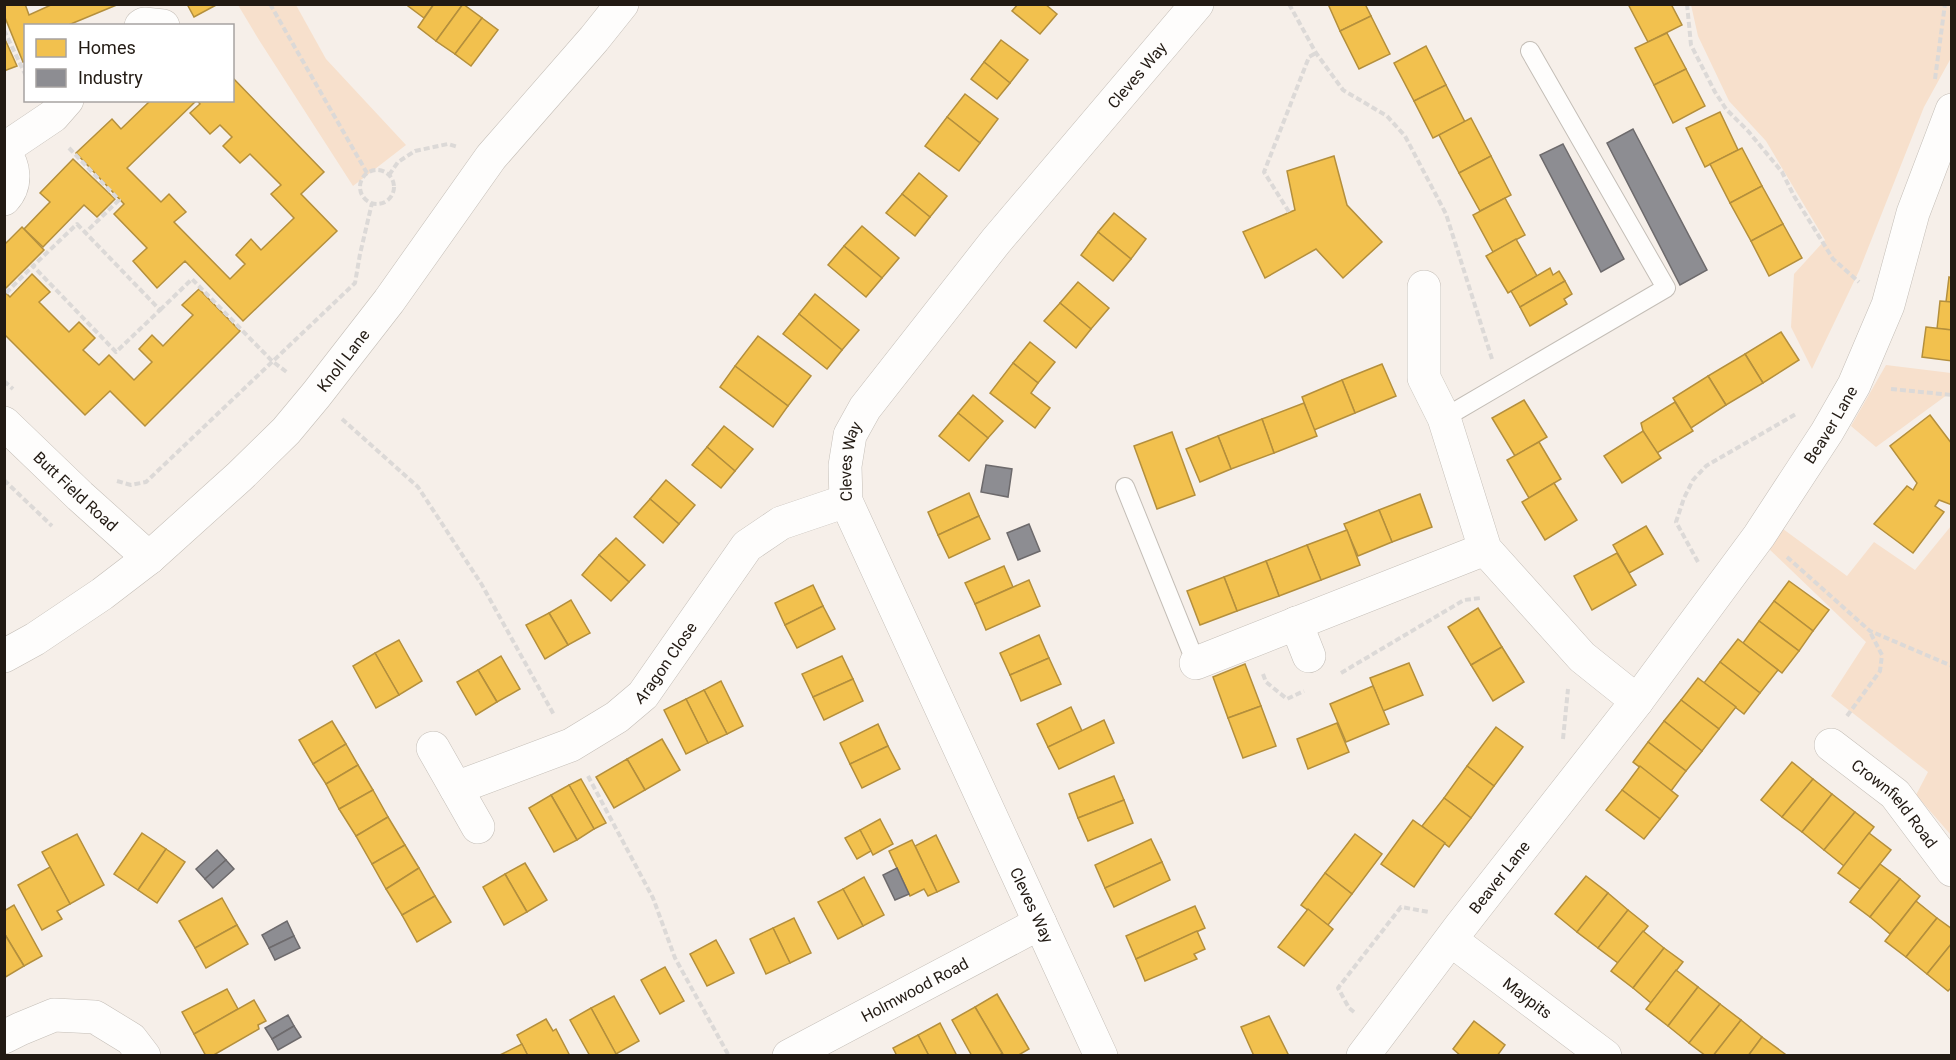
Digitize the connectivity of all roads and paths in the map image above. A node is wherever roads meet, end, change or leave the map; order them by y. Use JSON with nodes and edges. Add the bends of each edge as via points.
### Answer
{"nodes":[{"id":1,"x":270,"y":4,"type":"edge"},
{"id":2,"x":622,"y":4,"type":"edge"},
{"id":3,"x":1197,"y":4,"type":"edge"},
{"id":4,"x":1289,"y":4,"type":"edge"},
{"id":5,"x":1688,"y":4,"type":"edge"},
{"id":6,"x":1946,"y":4,"type":"edge"},
{"id":7,"x":4,"y":30,"type":"edge"},
{"id":8,"x":1530,"y":51,"type":"dead end"},
{"id":9,"x":1316,"y":53,"type":"junction"},
{"id":10,"x":24,"y":72,"type":"edge"},
{"id":11,"x":1934,"y":82,"type":"dead end"},
{"id":12,"x":60,"y":108,"type":"edge"},
{"id":13,"x":1952,"y":110,"type":"edge"},
{"id":14,"x":4,"y":151,"type":"edge"},
{"id":15,"x":491,"y":158,"type":"junction"},
{"id":16,"x":367,"y":173,"type":"junction"},
{"id":17,"x":389,"y":175,"type":"junction"},
{"id":18,"x":4,"y":198,"type":"edge"},
{"id":19,"x":372,"y":203,"type":"junction"},
{"id":20,"x":1289,"y":212,"type":"dead end"},
{"id":21,"x":85,"y":233,"type":"junction"},
{"id":22,"x":33,"y":266,"type":"junction"},
{"id":23,"x":1424,"y":287,"type":"dead end"},
{"id":24,"x":6,"y":294,"type":"dead end"},
{"id":25,"x":1888,"y":305,"type":"junction"},
{"id":26,"x":160,"y":309,"type":"junction"},
{"id":27,"x":272,"y":361,"type":"junction"},
{"id":28,"x":4,"y":381,"type":"edge"},
{"id":29,"x":1501,"y":385,"type":"junction"},
{"id":30,"x":316,"y":395,"type":"junction"},
{"id":31,"x":1952,"y":395,"type":"edge"},
{"id":32,"x":1847,"y":398,"type":"junction"},
{"id":33,"x":13,"y":410,"type":"edge"},
{"id":34,"x":1444,"y":418,"type":"junction"},
{"id":35,"x":112,"y":479,"type":"dead end"},
{"id":36,"x":4,"y":480,"type":"edge"},
{"id":37,"x":1125,"y":487,"type":"dead end"},
{"id":38,"x":846,"y":501,"type":"junction"},
{"id":39,"x":52,"y":526,"type":"dead end"},
{"id":40,"x":1759,"y":536,"type":"junction"},
{"id":41,"x":1485,"y":549,"type":"junction"},
{"id":42,"x":149,"y":558,"type":"junction"},
{"id":43,"x":1722,"y":586,"type":"junction"},
{"id":44,"x":1523,"y":589,"type":"junction"},
{"id":45,"x":1296,"y":623,"type":"junction"},
{"id":46,"x":1870,"y":631,"type":"junction"},
{"id":47,"x":1249,"y":642,"type":"junction"},
{"id":48,"x":4,"y":656,"type":"edge"},
{"id":49,"x":1309,"y":656,"type":"dead end"},
{"id":50,"x":1581,"y":657,"type":"junction"},
{"id":51,"x":1196,"y":663,"type":"joint"},
{"id":52,"x":1952,"y":666,"type":"edge"},
{"id":53,"x":1336,"y":675,"type":"dead end"},
{"id":54,"x":1306,"y":690,"type":"dead end"},
{"id":55,"x":1637,"y":701,"type":"junction"},
{"id":56,"x":571,"y":745,"type":"junction"},
{"id":57,"x":1831,"y":745,"type":"joint"},
{"id":58,"x":433,"y":747,"type":"dead end"},
{"id":59,"x":1575,"y":778,"type":"junction"},
{"id":60,"x":456,"y":788,"type":"junction"},
{"id":61,"x":478,"y":826,"type":"dead end"},
{"id":62,"x":1952,"y":870,"type":"edge"},
{"id":63,"x":1040,"y":923,"type":"junction"},
{"id":64,"x":1455,"y":934,"type":"junction"},
{"id":65,"x":4,"y":1037,"type":"edge"},
{"id":66,"x":1372,"y":1044,"type":"edge"},
{"id":67,"x":144,"y":1056,"type":"edge"},
{"id":68,"x":729,"y":1056,"type":"edge"},
{"id":69,"x":789,"y":1056,"type":"edge"},
{"id":70,"x":1101,"y":1056,"type":"edge"},
{"id":71,"x":1605,"y":1056,"type":"edge"}],
"edges":[{"from":1,"to":16,"type":"path"},
{"from":2,"to":15,"type":"street","name":"Knoll Lane"},
{"from":3,"to":38,"type":"street","name":"Cleves Way","via":[[996,241],[865,408],[850,435],[845,466]]},
{"from":4,"to":9,"type":"path"},
{"from":5,"to":25,"type":"path","via":[[1691,45],[1726,109],[1782,172],[1833,259]]},
{"from":6,"to":11,"type":"path"},
{"from":7,"to":10,"type":"path"},
{"from":8,"to":29,"type":"lane","via":[[1666,288]]},
{"from":9,"to":20,"type":"path","via":[[1309,57],[1264,172]]},
{"from":9,"to":29,"type":"path","via":[[1343,90],[1387,117],[1406,136],[1446,213]]},
{"from":12,"to":14,"type":"street"},
{"from":12,"to":21,"type":"path","via":[[69,149],[119,200]]},
{"from":13,"to":25,"type":"street","name":"Beaver Lane","via":[[1913,213]]},
{"from":14,"to":18,"type":"street","via":[[13,171],[13,184]]},
{"from":15,"to":17,"type":"path","via":[[448,144],[415,151],[398,162]]},
{"from":15,"to":30,"type":"street","name":"Knoll Lane"},
{"from":16,"to":17,"type":"path","via":[[379,170]]},
{"from":16,"to":19,"type":"path","via":[[361,182],[361,192]]},
{"from":17,"to":19,"type":"path","via":[[394,185],[392,196],[383,203]]},
{"from":19,"to":27,"type":"path","via":[[355,283]]},
{"from":21,"to":22,"type":"path","via":[[76,224]]},
{"from":21,"to":26,"type":"path"},
{"from":22,"to":24,"type":"path"},
{"from":22,"to":26,"type":"path","via":[[116,352]]},
{"from":23,"to":34,"type":"street","via":[[1424,378]]},
{"from":25,"to":32,"type":"street","name":"Beaver Lane"},
{"from":26,"to":27,"type":"path","via":[[192,279]]},
{"from":27,"to":35,"type":"path","via":[[146,482],[131,485]]},
{"from":28,"to":33,"type":"path"},
{"from":29,"to":34,"type":"lane"},
{"from":30,"to":42,"type":"street","name":"Knoll Lane","via":[[240,476]]},
{"from":30,"to":56,"type":"path","via":[[418,487],[482,585]]},
{"from":31,"to":32,"type":"path"},
{"from":32,"to":40,"type":"street","name":"Beaver Lane"},
{"from":32,"to":43,"type":"path","via":[[1813,404],[1706,466],[1693,480],[1676,522],[1697,561]]},
{"from":33,"to":42,"type":"street","name":"Butt Field Road","via":[[80,496]]},
{"from":34,"to":41,"type":"street"},
{"from":36,"to":39,"type":"path"},
{"from":37,"to":51,"type":"lane"},
{"from":38,"to":56,"type":"street","name":"Aragon Close","via":[[781,523],[747,546],[643,696]]},
{"from":38,"to":63,"type":"street","name":"Cleves Way"},
{"from":40,"to":43,"type":"street","name":"Beaver Lane"},
{"from":40,"to":46,"type":"path"},
{"from":41,"to":44,"type":"street"},
{"from":41,"to":45,"type":"street"},
{"from":42,"to":48,"type":"street","name":"Knoll Lane","via":[[102,594]]},
{"from":43,"to":55,"type":"street","name":"Beaver Lane"},
{"from":44,"to":50,"type":"street"},
{"from":44,"to":53,"type":"path","via":[[1464,600]]},
{"from":45,"to":47,"type":"street"},
{"from":45,"to":49,"type":"street"},
{"from":46,"to":52,"type":"path"},
{"from":46,"to":57,"type":"path","via":[[1882,655],[1880,670],[1830,736]]},
{"from":47,"to":51,"type":"street"},
{"from":47,"to":54,"type":"path","via":[[1266,682],[1287,699]]},
{"from":50,"to":55,"type":"street"},
{"from":50,"to":59,"type":"path","via":[[1570,673],[1560,761]]},
{"from":55,"to":59,"type":"street","name":"Beaver Lane"},
{"from":56,"to":60,"type":"street","name":"Aragon Close"},
{"from":56,"to":68,"type":"path","via":[[652,898],[675,958]]},
{"from":57,"to":62,"type":"street","name":"Crownfield Road","via":[[1895,794]]},
{"from":58,"to":60,"type":"street"},
{"from":59,"to":64,"type":"street","name":"Beaver Lane"},
{"from":60,"to":61,"type":"street"},
{"from":63,"to":69,"type":"street","name":"Holmwood Road"},
{"from":63,"to":70,"type":"street","name":"Cleves Way"},
{"from":64,"to":66,"type":"street","name":"Beaver Lane"},
{"from":64,"to":66,"type":"path","via":[[1438,913],[1401,907],[1338,988]]},
{"from":64,"to":71,"type":"street","name":"Maypits"},
{"from":65,"to":67,"type":"street","via":[[54,1016],[95,1017],[131,1039]]}]}
